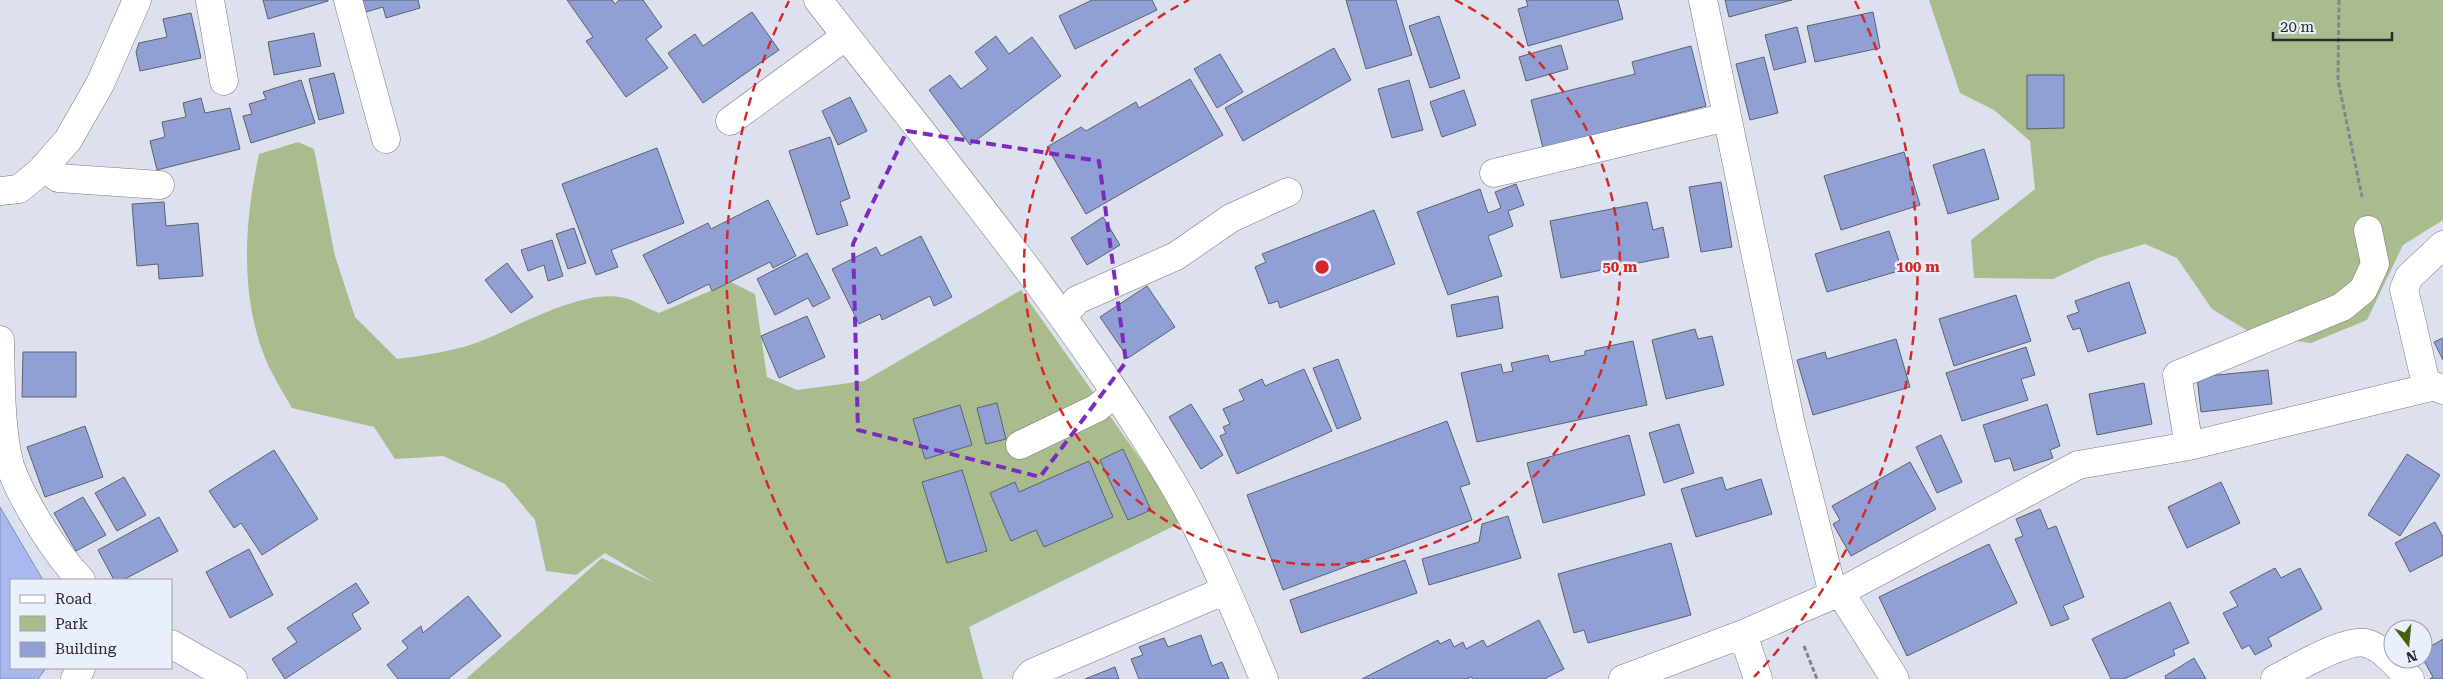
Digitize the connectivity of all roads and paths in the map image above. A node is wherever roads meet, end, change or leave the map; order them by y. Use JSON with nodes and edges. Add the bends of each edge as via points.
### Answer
{"nodes":[{"id":1,"x":137,"y":0,"type":"edge"},
{"id":2,"x":210,"y":0,"type":"edge"},
{"id":3,"x":348,"y":0,"type":"edge"},
{"id":4,"x":818,"y":0,"type":"edge"},
{"id":5,"x":1703,"y":0,"type":"edge"},
{"id":6,"x":2340,"y":0,"type":"edge"},
{"id":7,"x":846,"y":36,"type":"junction"},
{"id":8,"x":224,"y":81,"type":"dead end"},
{"id":9,"x":1727,"y":117,"type":"junction"},
{"id":10,"x":730,"y":121,"type":"dead end"},
{"id":11,"x":386,"y":139,"type":"dead end"},
{"id":12,"x":44,"y":167,"type":"junction"},
{"id":13,"x":1494,"y":173,"type":"dead end"},
{"id":14,"x":160,"y":185,"type":"dead end"},
{"id":15,"x":0,"y":191,"type":"edge"},
{"id":16,"x":1288,"y":192,"type":"dead end"},
{"id":17,"x":2368,"y":230,"type":"joint"},
{"id":18,"x":2443,"y":245,"type":"edge"},
{"id":19,"x":1063,"y":316,"type":"junction"},
{"id":20,"x":0,"y":340,"type":"edge"},
{"id":21,"x":2435,"y":389,"type":"edge"},
{"id":22,"x":1114,"y":394,"type":"junction"},
{"id":23,"x":1020,"y":446,"type":"dead end"},
{"id":24,"x":2189,"y":446,"type":"junction"},
{"id":25,"x":79,"y":579,"type":"edge"},
{"id":26,"x":1226,"y":590,"type":"junction"},
{"id":27,"x":1837,"y":593,"type":"junction"},
{"id":28,"x":1743,"y":634,"type":"junction"},
{"id":29,"x":172,"y":645,"type":"edge"},
{"id":30,"x":1895,"y":678,"type":"edge"},
{"id":31,"x":233,"y":679,"type":"edge"},
{"id":32,"x":1027,"y":679,"type":"edge"},
{"id":33,"x":1264,"y":679,"type":"edge"},
{"id":34,"x":1623,"y":679,"type":"edge"},
{"id":35,"x":1758,"y":679,"type":"edge"},
{"id":36,"x":2276,"y":679,"type":"edge"},
{"id":37,"x":2410,"y":679,"type":"edge"}],
"edges":[{"from":1,"to":12,"type":"street","via":[[100,84],[68,140]]},
{"from":2,"to":8,"type":"street"},
{"from":3,"to":11,"type":"street"},
{"from":4,"to":7,"type":"street"},
{"from":5,"to":9,"type":"street"},
{"from":6,"to":17,"type":"path","via":[[2338,80]]},
{"from":7,"to":10,"type":"street"},
{"from":7,"to":19,"type":"street"},
{"from":9,"to":13,"type":"street"},
{"from":9,"to":27,"type":"street","via":[[1791,426]]},
{"from":12,"to":14,"type":"street","via":[[58,178]]},
{"from":12,"to":15,"type":"street","via":[[19,189]]},
{"from":16,"to":19,"type":"street","via":[[1231,218],[1176,256],[1077,300]]},
{"from":17,"to":24,"type":"street","via":[[2375,264],[2362,290],[2342,307],[2177,375]]},
{"from":18,"to":21,"type":"street","via":[[2408,277],[2404,289]]},
{"from":19,"to":22,"type":"street"},
{"from":20,"to":25,"type":"street","via":[[3,423],[10,465],[28,506]]},
{"from":21,"to":24,"type":"street"},
{"from":22,"to":23,"type":"street","via":[[1097,408]]},
{"from":22,"to":26,"type":"street","via":[[1172,483]]},
{"from":24,"to":27,"type":"street","via":[[2078,465]]},
{"from":26,"to":32,"type":"street","via":[[1032,673]]},
{"from":26,"to":33,"type":"street"},
{"from":27,"to":28,"type":"street"},
{"from":27,"to":30,"type":"street"},
{"from":28,"to":34,"type":"street"},
{"from":28,"to":35,"type":"street"},
{"from":29,"to":31,"type":"street"},
{"from":36,"to":37,"type":"street","via":[[2345,644],[2368,643],[2386,655]]}]}
